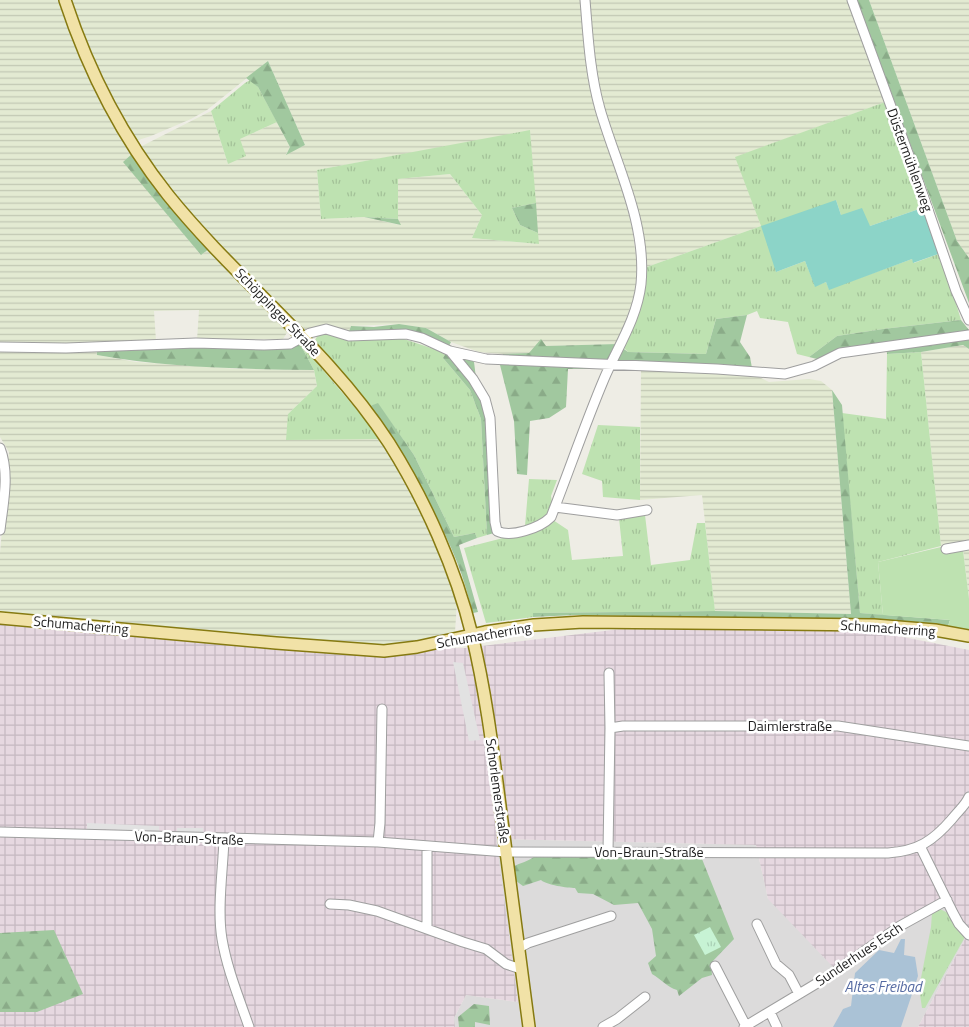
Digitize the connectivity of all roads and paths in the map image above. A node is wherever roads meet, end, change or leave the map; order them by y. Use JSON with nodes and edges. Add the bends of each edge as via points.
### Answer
{"nodes":[{"id":1,"x":66,"y":0,"type":"edge"},
{"id":2,"x":585,"y":0,"type":"edge"},
{"id":3,"x":852,"y":0,"type":"edge"},
{"id":4,"x":969,"y":320,"type":"edge"},
{"id":5,"x":969,"y":334,"type":"edge"},
{"id":6,"x":303,"y":337,"type":"junction"},
{"id":7,"x":0,"y":347,"type":"edge"},
{"id":8,"x":450,"y":351,"type":"junction"},
{"id":9,"x":610,"y":365,"type":"junction"},
{"id":10,"x":0,"y":448,"type":"edge"},
{"id":11,"x":555,"y":507,"type":"junction"},
{"id":12,"x":647,"y":510,"type":"dead end"},
{"id":13,"x":0,"y":530,"type":"edge"},
{"id":14,"x":969,"y":545,"type":"edge"},
{"id":15,"x":946,"y":549,"type":"dead end"},
{"id":16,"x":0,"y":618,"type":"edge"},
{"id":17,"x":472,"y":635,"type":"junction"},
{"id":18,"x":969,"y":636,"type":"edge"},
{"id":19,"x":609,"y":673,"type":"dead end"},
{"id":20,"x":382,"y":709,"type":"dead end"},
{"id":21,"x":610,"y":728,"type":"junction"},
{"id":22,"x":969,"y":746,"type":"edge"},
{"id":23,"x":969,"y":797,"type":"edge"},
{"id":24,"x":0,"y":832,"type":"edge"},
{"id":25,"x":224,"y":839,"type":"junction"},
{"id":26,"x":378,"y":842,"type":"junction"},
{"id":27,"x":427,"y":846,"type":"junction"},
{"id":28,"x":920,"y":846,"type":"junction"},
{"id":29,"x":506,"y":852,"type":"junction"},
{"id":30,"x":608,"y":852,"type":"junction"},
{"id":31,"x":947,"y":900,"type":"junction"},
{"id":32,"x":330,"y":904,"type":"dead end"},
{"id":33,"x":611,"y":916,"type":"dead end"},
{"id":34,"x":757,"y":924,"type":"dead end"},
{"id":35,"x":427,"y":928,"type":"junction"},
{"id":36,"x":969,"y":935,"type":"edge"},
{"id":37,"x":519,"y":948,"type":"junction"},
{"id":38,"x":715,"y":966,"type":"dead end"},
{"id":39,"x":521,"y":969,"type":"junction"},
{"id":40,"x":799,"y":994,"type":"junction"},
{"id":41,"x":645,"y":997,"type":"dead end"},
{"id":42,"x":770,"y":1012,"type":"junction"},
{"id":43,"x":247,"y":1026,"type":"edge"},
{"id":44,"x":745,"y":1026,"type":"edge"},
{"id":45,"x":529,"y":1027,"type":"edge"},
{"id":46,"x":604,"y":1027,"type":"edge"},
{"id":47,"x":777,"y":1027,"type":"edge"}],
"edges":[{"from":1,"to":6,"type":"main road","name":"Schöppinger Straße","via":[[84,50],[108,101],[150,171],[216,249]]},
{"from":2,"to":9,"type":"street","via":[[599,106],[632,204],[640,262],[639,299],[622,344]]},
{"from":3,"to":4,"type":"street","name":"Düstermühlenweg"},
{"from":5,"to":9,"type":"street","via":[[840,352],[814,366],[785,374]]},
{"from":6,"to":7,"type":"street","via":[[290,344],[264,346],[196,343]]},
{"from":6,"to":8,"type":"street","via":[[323,329],[349,336],[406,334]]},
{"from":6,"to":17,"type":"main road","name":"Schöppinger Straße","via":[[355,395],[409,476],[442,546]]},
{"from":8,"to":9,"type":"street","via":[[486,360]]},
{"from":8,"to":11,"type":"street","via":[[477,386],[490,418],[497,531],[504,534],[535,528],[551,517]]},
{"from":9,"to":11,"type":"street"},
{"from":10,"to":13,"type":"street","via":[[5,479]]},
{"from":11,"to":12,"type":"street","via":[[617,515]]},
{"from":14,"to":15,"type":"street"},
{"from":16,"to":17,"type":"main road","name":"Schumacherring","via":[[384,651]]},
{"from":17,"to":18,"type":"main road","name":"Schumacherring","via":[[534,625],[631,622],[874,625]]},
{"from":17,"to":29,"type":"main road","name":"Schorlemerstraße"},
{"from":19,"to":21,"type":"street"},
{"from":20,"to":26,"type":"street"},
{"from":21,"to":22,"type":"street","name":"Daimlerstraße","via":[[838,726]]},
{"from":21,"to":30,"type":"street"},
{"from":23,"to":28,"type":"street","name":"Von-Braun-Straße","via":[[934,838]]},
{"from":24,"to":25,"type":"street","name":"Von-Braun-Straße"},
{"from":25,"to":26,"type":"street","name":"Von-Braun-Straße"},
{"from":25,"to":43,"type":"street","via":[[221,938]]},
{"from":26,"to":27,"type":"street","name":"Von-Braun-Straße"},
{"from":27,"to":29,"type":"street","name":"Von-Braun-Straße"},
{"from":27,"to":35,"type":"street"},
{"from":28,"to":30,"type":"street","name":"Von-Braun-Straße","via":[[901,852],[875,854]]},
{"from":28,"to":31,"type":"street"},
{"from":29,"to":30,"type":"street","name":"Von-Braun-Straße"},
{"from":29,"to":37,"type":"main road","name":"Schorlemerstraße"},
{"from":31,"to":36,"type":"street","via":[[959,924]]},
{"from":31,"to":40,"type":"street","name":"Sunderhues Esch","via":[[900,926]]},
{"from":32,"to":35,"type":"street","via":[[377,911]]},
{"from":33,"to":37,"type":"street"},
{"from":34,"to":40,"type":"street","name":"Sunderhues Esch","via":[[776,964],[788,975]]},
{"from":35,"to":39,"type":"street","via":[[486,949],[506,964]]},
{"from":37,"to":39,"type":"main road","name":"Schorlemerstraße"},
{"from":38,"to":44,"type":"street","name":"Sunderhues Esch"},
{"from":39,"to":45,"type":"main road","name":"Schorlemerstraße"},
{"from":40,"to":42,"type":"street","name":"Sunderhues Esch"},
{"from":41,"to":46,"type":"street"},
{"from":42,"to":44,"type":"street","name":"Sunderhues Esch"},
{"from":42,"to":47,"type":"street"}]}
